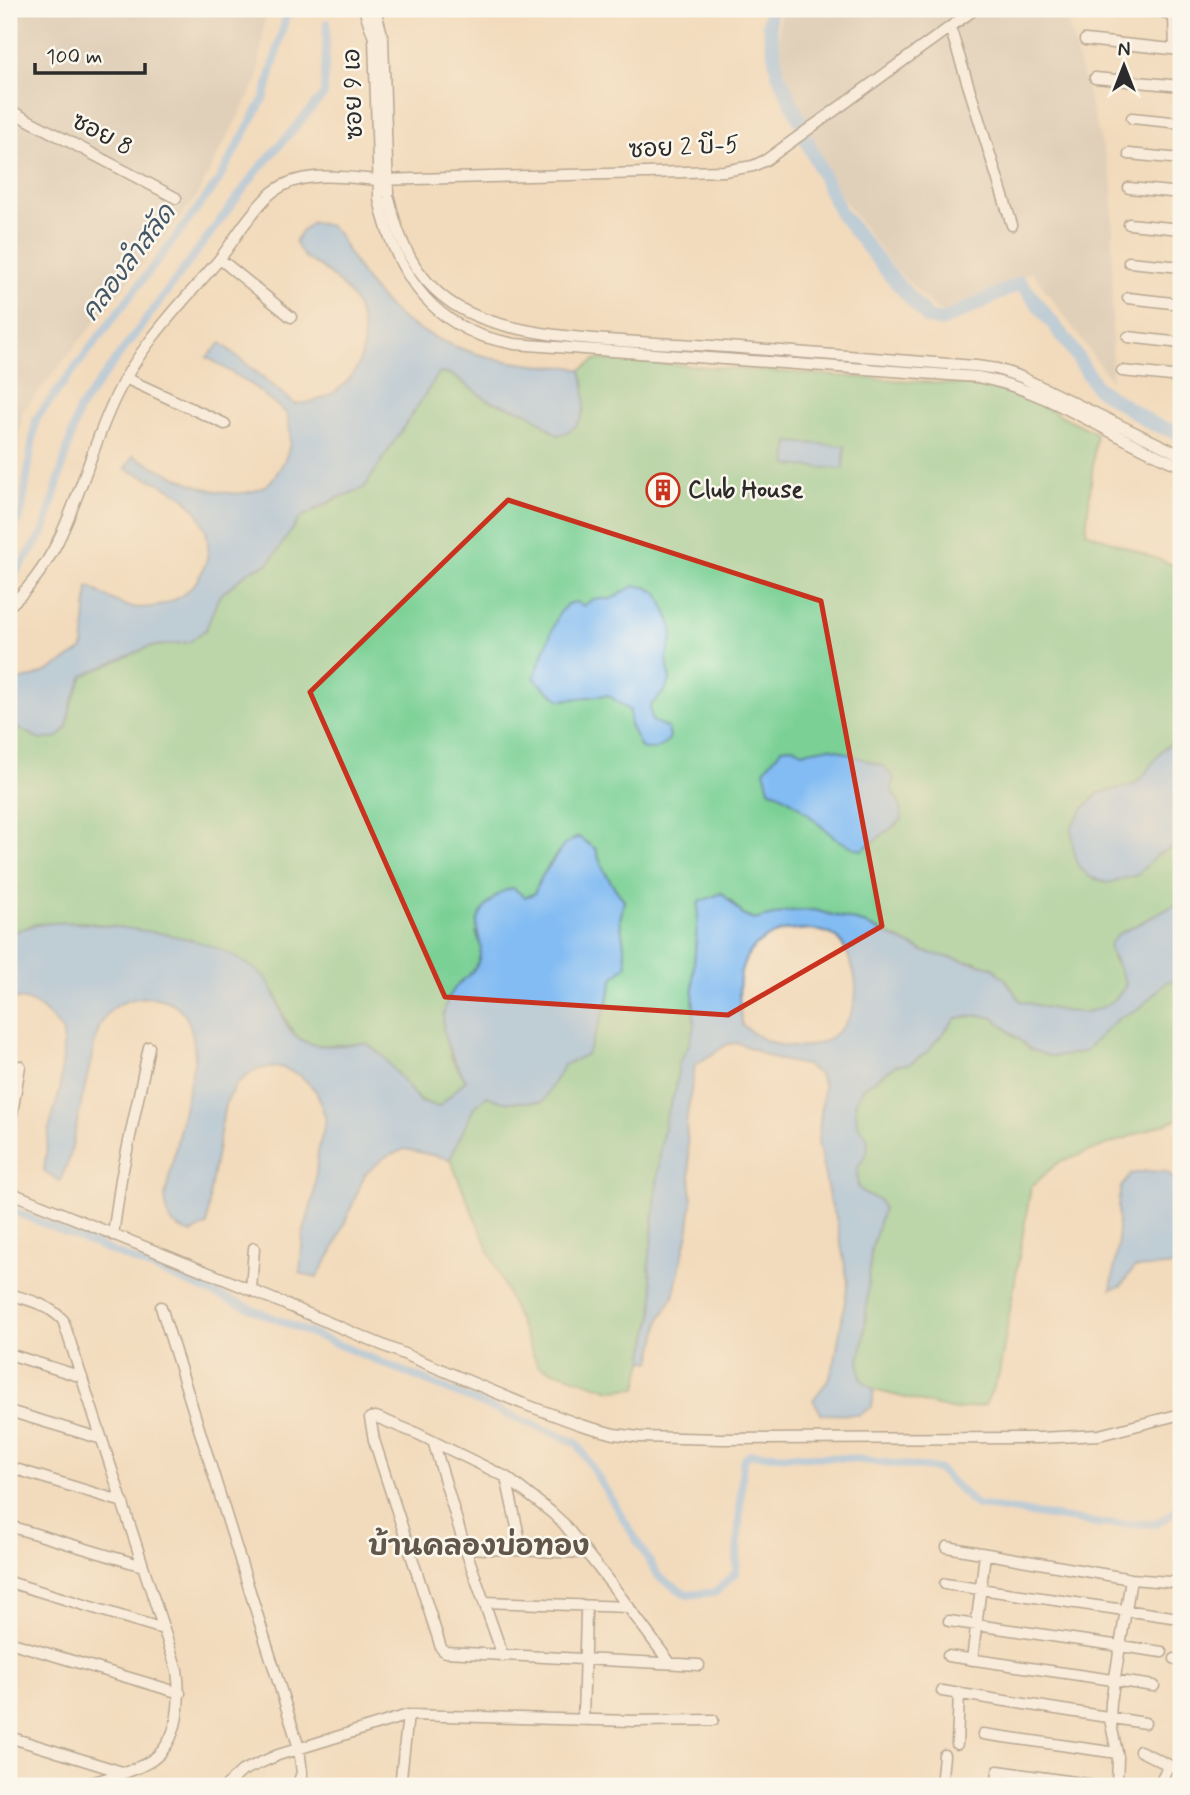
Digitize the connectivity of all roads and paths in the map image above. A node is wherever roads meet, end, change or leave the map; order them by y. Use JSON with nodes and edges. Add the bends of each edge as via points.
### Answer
{"nodes":[{"id":1,"x":364,"y":9,"type":"edge"},
{"id":2,"x":375,"y":9,"type":"edge"},
{"id":3,"x":975,"y":9,"type":"edge"},
{"id":4,"x":1135,"y":9,"type":"edge"},
{"id":5,"x":950,"y":27,"type":"junction"},
{"id":6,"x":378,"y":38,"type":"junction"},
{"id":7,"x":1085,"y":40,"type":"dead end"},
{"id":8,"x":1178,"y":50,"type":"edge"},
{"id":9,"x":1095,"y":78,"type":"dead end"},
{"id":10,"x":1181,"y":86,"type":"edge"},
{"id":11,"x":9,"y":110,"type":"edge"},
{"id":12,"x":1132,"y":118,"type":"dead end"},
{"id":13,"x":1181,"y":123,"type":"edge"},
{"id":14,"x":1129,"y":154,"type":"dead end"},
{"id":15,"x":1181,"y":159,"type":"edge"},
{"id":16,"x":383,"y":179,"type":"junction"},
{"id":17,"x":1129,"y":188,"type":"dead end"},
{"id":18,"x":1181,"y":193,"type":"edge"},
{"id":19,"x":384,"y":196,"type":"junction"},
{"id":20,"x":176,"y":198,"type":"dead end"},
{"id":21,"x":1129,"y":224,"type":"dead end"},
{"id":22,"x":1012,"y":225,"type":"dead end"},
{"id":23,"x":1181,"y":229,"type":"edge"},
{"id":24,"x":219,"y":259,"type":"junction"},
{"id":25,"x":1129,"y":262,"type":"dead end"},
{"id":26,"x":1181,"y":267,"type":"edge"},
{"id":27,"x":1128,"y":298,"type":"dead end"},
{"id":28,"x":1181,"y":304,"type":"edge"},
{"id":29,"x":291,"y":317,"type":"dead end"},
{"id":30,"x":1128,"y":337,"type":"dead end"},
{"id":31,"x":1181,"y":343,"type":"edge"},
{"id":32,"x":1122,"y":371,"type":"dead end"},
{"id":33,"x":1181,"y":377,"type":"edge"},
{"id":34,"x":125,"y":378,"type":"junction"},
{"id":35,"x":225,"y":424,"type":"dead end"},
{"id":36,"x":1181,"y":455,"type":"edge"},
{"id":37,"x":1181,"y":466,"type":"edge"},
{"id":38,"x":9,"y":606,"type":"edge"},
{"id":39,"x":149,"y":1047,"type":"dead end"},
{"id":40,"x":20,"y":1066,"type":"dead end"},
{"id":41,"x":9,"y":1131,"type":"edge"},
{"id":42,"x":9,"y":1192,"type":"edge"},
{"id":43,"x":113,"y":1235,"type":"junction"},
{"id":44,"x":254,"y":1248,"type":"dead end"},
{"id":45,"x":251,"y":1290,"type":"junction"},
{"id":46,"x":9,"y":1294,"type":"edge"},
{"id":47,"x":161,"y":1307,"type":"dead end"},
{"id":48,"x":9,"y":1354,"type":"edge"},
{"id":49,"x":82,"y":1377,"type":"junction"},
{"id":50,"x":9,"y":1411,"type":"edge"},
{"id":51,"x":1181,"y":1414,"type":"edge"},
{"id":52,"x":102,"y":1439,"type":"junction"},
{"id":53,"x":434,"y":1444,"type":"junction"},
{"id":54,"x":9,"y":1467,"type":"edge"},
{"id":55,"x":506,"y":1477,"type":"junction"},
{"id":56,"x":123,"y":1502,"type":"junction"},
{"id":57,"x":9,"y":1526,"type":"edge"},
{"id":58,"x":947,"y":1547,"type":"dead end"},
{"id":59,"x":465,"y":1548,"type":"junction"},
{"id":60,"x":522,"y":1550,"type":"junction"},
{"id":61,"x":586,"y":1553,"type":"junction"},
{"id":62,"x":985,"y":1554,"type":"junction"},
{"id":63,"x":143,"y":1566,"type":"junction"},
{"id":64,"x":1131,"y":1579,"type":"junction"},
{"id":65,"x":9,"y":1582,"type":"edge"},
{"id":66,"x":1181,"y":1583,"type":"edge"},
{"id":67,"x":945,"y":1584,"type":"dead end"},
{"id":68,"x":982,"y":1589,"type":"junction"},
{"id":69,"x":484,"y":1602,"type":"junction"},
{"id":70,"x":629,"y":1607,"type":"junction"},
{"id":71,"x":1126,"y":1609,"type":"junction"},
{"id":72,"x":586,"y":1613,"type":"dead end"},
{"id":73,"x":1172,"y":1617,"type":"dead end"},
{"id":74,"x":949,"y":1621,"type":"dead end"},
{"id":75,"x":976,"y":1625,"type":"junction"},
{"id":76,"x":163,"y":1629,"type":"junction"},
{"id":77,"x":9,"y":1642,"type":"edge"},
{"id":78,"x":1120,"y":1646,"type":"junction"},
{"id":79,"x":1162,"y":1652,"type":"dead end"},
{"id":80,"x":503,"y":1656,"type":"junction"},
{"id":81,"x":948,"y":1656,"type":"dead end"},
{"id":82,"x":586,"y":1659,"type":"junction"},
{"id":83,"x":972,"y":1660,"type":"junction"},
{"id":84,"x":670,"y":1663,"type":"junction"},
{"id":85,"x":699,"y":1665,"type":"dead end"},
{"id":86,"x":1115,"y":1681,"type":"junction"},
{"id":87,"x":1154,"y":1686,"type":"dead end"},
{"id":88,"x":942,"y":1691,"type":"dead end"},
{"id":89,"x":180,"y":1693,"type":"junction"},
{"id":90,"x":959,"y":1693,"type":"junction"},
{"id":91,"x":408,"y":1715,"type":"junction"},
{"id":92,"x":1111,"y":1716,"type":"junction"},
{"id":93,"x":583,"y":1720,"type":"junction"},
{"id":94,"x":713,"y":1720,"type":"dead end"},
{"id":95,"x":1145,"y":1723,"type":"dead end"},
{"id":96,"x":982,"y":1734,"type":"dead end"},
{"id":97,"x":9,"y":1737,"type":"edge"},
{"id":98,"x":957,"y":1744,"type":"dead end"},
{"id":99,"x":299,"y":1748,"type":"junction"},
{"id":100,"x":1140,"y":1751,"type":"dead end"},
{"id":101,"x":1117,"y":1753,"type":"junction"},
{"id":102,"x":944,"y":1755,"type":"dead end"},
{"id":103,"x":1177,"y":1767,"type":"edge"},
{"id":104,"x":122,"y":1772,"type":"junction"},
{"id":105,"x":298,"y":1784,"type":"edge"},
{"id":106,"x":1088,"y":1784,"type":"dead end"},
{"id":107,"x":80,"y":1786,"type":"edge"},
{"id":108,"x":226,"y":1786,"type":"edge"},
{"id":109,"x":315,"y":1786,"type":"edge"},
{"id":110,"x":400,"y":1786,"type":"edge"},
{"id":111,"x":942,"y":1786,"type":"edge"},
{"id":112,"x":997,"y":1786,"type":"edge"},
{"id":113,"x":1117,"y":1786,"type":"edge"},
{"id":114,"x":1158,"y":1786,"type":"edge"}],
"edges":[{"from":1,"to":6,"type":"street","name":"ซอย 9 เอ"},
{"from":2,"to":6,"type":"street","name":"ซอย 9 เอ"},
{"from":3,"to":5,"type":"street","name":"ซอย 2 บี-5"},
{"from":4,"to":8,"type":"street","via":[[1161,11],[1174,18]]},
{"from":5,"to":16,"type":"street","name":"ซอย 2 บี-5","via":[[753,166],[724,171]]},
{"from":5,"to":22,"type":"street"},
{"from":6,"to":16,"type":"street","name":"ซอย 9 เอ"},
{"from":7,"to":8,"type":"street"},
{"from":9,"to":10,"type":"street"},
{"from":11,"to":20,"type":"street","name":"ซอย 8"},
{"from":12,"to":13,"type":"street"},
{"from":14,"to":15,"type":"street"},
{"from":16,"to":19,"type":"street","name":"ซอย 9 เอ"},
{"from":16,"to":24,"type":"street","name":"ซอย 2 บี-5","via":[[324,176],[297,179],[274,190]]},
{"from":17,"to":18,"type":"street"},
{"from":19,"to":36,"type":"street","via":[[406,253],[427,282],[452,304],[479,318],[584,338],[998,369]]},
{"from":19,"to":37,"type":"street","via":[[385,226],[398,259],[422,296],[477,334],[514,344],[977,376],[1045,398]]},
{"from":21,"to":23,"type":"street"},
{"from":24,"to":29,"type":"street"},
{"from":24,"to":34,"type":"street","name":"ซอย 2 บี-5"},
{"from":25,"to":26,"type":"street"},
{"from":27,"to":28,"type":"street"},
{"from":30,"to":31,"type":"street"},
{"from":32,"to":33,"type":"street"},
{"from":34,"to":35,"type":"street"},
{"from":34,"to":38,"type":"street","name":"ซอย 2 บี-5","via":[[41,573]]},
{"from":39,"to":43,"type":"street"},
{"from":40,"to":41,"type":"street"},
{"from":42,"to":43,"type":"street"},
{"from":43,"to":45,"type":"street"},
{"from":44,"to":45,"type":"street"},
{"from":45,"to":51,"type":"street","via":[[522,1403],[614,1434],[722,1439],[1099,1436]]},
{"from":46,"to":49,"type":"street","via":[[37,1301],[63,1320]]},
{"from":47,"to":99,"type":"street"},
{"from":48,"to":49,"type":"street"},
{"from":49,"to":52,"type":"street"},
{"from":50,"to":52,"type":"street"},
{"from":52,"to":56,"type":"street"},
{"from":53,"to":55,"type":"street"},
{"from":53,"to":59,"type":"street"},
{"from":53,"to":80,"type":"street","via":[[370,1418],[373,1440],[441,1648]]},
{"from":54,"to":56,"type":"street"},
{"from":55,"to":60,"type":"street"},
{"from":55,"to":61,"type":"street","via":[[551,1512]]},
{"from":56,"to":63,"type":"street"},
{"from":57,"to":63,"type":"street"},
{"from":58,"to":62,"type":"street"},
{"from":59,"to":60,"type":"street"},
{"from":59,"to":69,"type":"street"},
{"from":60,"to":61,"type":"street"},
{"from":61,"to":70,"type":"street"},
{"from":62,"to":64,"type":"street"},
{"from":62,"to":68,"type":"street"},
{"from":63,"to":76,"type":"street"},
{"from":64,"to":66,"type":"street"},
{"from":64,"to":71,"type":"street"},
{"from":65,"to":76,"type":"street"},
{"from":67,"to":68,"type":"street"},
{"from":68,"to":71,"type":"street"},
{"from":68,"to":75,"type":"street"},
{"from":69,"to":70,"type":"street"},
{"from":69,"to":80,"type":"street"},
{"from":70,"to":84,"type":"street"},
{"from":71,"to":73,"type":"street"},
{"from":71,"to":78,"type":"street"},
{"from":72,"to":82,"type":"street"},
{"from":74,"to":75,"type":"street"},
{"from":75,"to":78,"type":"street"},
{"from":75,"to":83,"type":"street"},
{"from":76,"to":89,"type":"street"},
{"from":77,"to":89,"type":"street"},
{"from":78,"to":79,"type":"street"},
{"from":78,"to":86,"type":"street"},
{"from":80,"to":82,"type":"street"},
{"from":81,"to":83,"type":"street"},
{"from":82,"to":84,"type":"street"},
{"from":82,"to":93,"type":"street"},
{"from":83,"to":86,"type":"street"},
{"from":84,"to":85,"type":"street"},
{"from":86,"to":87,"type":"street"},
{"from":86,"to":92,"type":"street"},
{"from":88,"to":90,"type":"street"},
{"from":89,"to":104,"type":"street","via":[[175,1724],[165,1746],[153,1759]]},
{"from":90,"to":92,"type":"street"},
{"from":90,"to":98,"type":"street"},
{"from":91,"to":93,"type":"street"},
{"from":91,"to":99,"type":"street"},
{"from":91,"to":110,"type":"street"},
{"from":92,"to":95,"type":"street"},
{"from":92,"to":101,"type":"street"},
{"from":93,"to":94,"type":"street"},
{"from":96,"to":101,"type":"street"},
{"from":97,"to":104,"type":"street"},
{"from":99,"to":105,"type":"street","via":[[303,1767]]},
{"from":99,"to":108,"type":"street","via":[[242,1771]]},
{"from":100,"to":103,"type":"street"},
{"from":101,"to":113,"type":"street"},
{"from":102,"to":111,"type":"street"},
{"from":103,"to":114,"type":"street"},
{"from":104,"to":107,"type":"street"},
{"from":105,"to":109,"type":"street"},
{"from":106,"to":112,"type":"street","via":[[998,1771]]}]}
